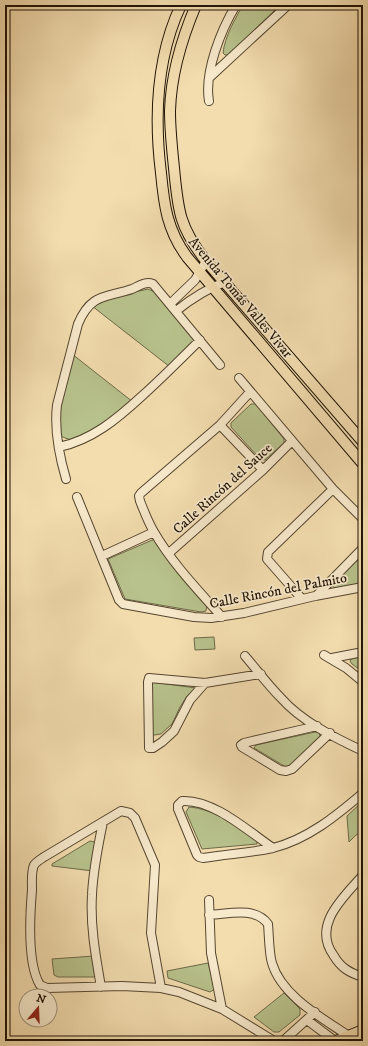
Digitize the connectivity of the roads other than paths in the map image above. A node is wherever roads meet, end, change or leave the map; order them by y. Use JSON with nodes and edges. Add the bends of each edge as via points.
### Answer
{"nodes":[{"id":1,"x":181,"y":5,"type":"edge"},
{"id":2,"x":196,"y":5,"type":"edge"},
{"id":3,"x":236,"y":5,"type":"edge"},
{"id":4,"x":288,"y":5,"type":"edge"},
{"id":5,"x":210,"y":77,"type":"junction"},
{"id":6,"x":209,"y":101,"type":"dead end"},
{"id":7,"x":206,"y":261,"type":"junction"},
{"id":8,"x":200,"y":272,"type":"junction"},
{"id":9,"x":225,"y":282,"type":"junction"},
{"id":10,"x":189,"y":287,"type":"junction"},
{"id":11,"x":212,"y":287,"type":"junction"},
{"id":12,"x":197,"y":295,"type":"junction"},
{"id":13,"x":170,"y":304,"type":"junction"},
{"id":14,"x":176,"y":311,"type":"junction"},
{"id":15,"x":200,"y":340,"type":"junction"},
{"id":16,"x":220,"y":365,"type":"dead end"},
{"id":17,"x":238,"y":378,"type":"dead end"},
{"id":18,"x":250,"y":392,"type":"junction"},
{"id":19,"x":220,"y":425,"type":"junction"},
{"id":20,"x":292,"y":441,"type":"junction"},
{"id":21,"x":363,"y":442,"type":"edge"},
{"id":22,"x":58,"y":448,"type":"junction"},
{"id":23,"x":363,"y":464,"type":"edge"},
{"id":24,"x":263,"y":470,"type":"junction"},
{"id":25,"x":66,"y":480,"type":"dead end"},
{"id":26,"x":333,"y":489,"type":"junction"},
{"id":27,"x":77,"y":497,"type":"dead end"},
{"id":28,"x":363,"y":519,"type":"edge"},
{"id":29,"x":154,"y":532,"type":"junction"},
{"id":30,"x":363,"y":548,"type":"edge"},
{"id":31,"x":168,"y":553,"type":"junction"},
{"id":32,"x":102,"y":556,"type":"junction"},
{"id":33,"x":363,"y":588,"type":"edge"},
{"id":34,"x":315,"y":596,"type":"junction"},
{"id":35,"x":302,"y":599,"type":"junction"},
{"id":36,"x":222,"y":617,"type":"junction"},
{"id":37,"x":363,"y":652,"type":"edge"},
{"id":38,"x":245,"y":656,"type":"dead end"},
{"id":39,"x":261,"y":674,"type":"junction"},
{"id":40,"x":363,"y":682,"type":"edge"},
{"id":41,"x":205,"y":683,"type":"junction"},
{"id":42,"x":317,"y":726,"type":"junction"},
{"id":43,"x":330,"y":733,"type":"junction"},
{"id":44,"x":363,"y":751,"type":"edge"},
{"id":45,"x":363,"y":793,"type":"edge"},
{"id":46,"x":103,"y":822,"type":"junction"},
{"id":47,"x":273,"y":848,"type":"junction"},
{"id":48,"x":363,"y":875,"type":"edge"},
{"id":49,"x":209,"y":900,"type":"dead end"},
{"id":50,"x":209,"y":915,"type":"junction"},
{"id":51,"x":363,"y":977,"type":"edge"},
{"id":52,"x":102,"y":988,"type":"junction"},
{"id":53,"x":161,"y":988,"type":"junction"},
{"id":54,"x":222,"y":1009,"type":"junction"},
{"id":55,"x":315,"y":1012,"type":"junction"},
{"id":56,"x":307,"y":1020,"type":"junction"},
{"id":57,"x":363,"y":1030,"type":"edge"},
{"id":58,"x":352,"y":1038,"type":"edge"},
{"id":59,"x":119,"y":1041,"type":"edge"},
{"id":60,"x":143,"y":1041,"type":"edge"},
{"id":61,"x":274,"y":1041,"type":"edge"},
{"id":62,"x":283,"y":1041,"type":"edge"},
{"id":63,"x":336,"y":1041,"type":"edge"}],
"edges":[{"from":1,"to":8,"type":"main road","name":"Avenida Tomás Valles Vivar","via":[[170,33],[159,80],[156,118],[165,208],[171,231]]},
{"from":2,"to":7,"type":"main road","name":"Avenida Tomás Valles Vivar","via":[[178,58],[170,119],[180,213],[187,234]]},
{"from":3,"to":5,"type":"street","via":[[216,49]]},
{"from":4,"to":5,"type":"street"},
{"from":5,"to":6,"type":"street"},
{"from":7,"to":8,"type":"street"},
{"from":7,"to":9,"type":"main road","name":"Avenida Tomás Valles Vivar"},
{"from":8,"to":10,"type":"street"},
{"from":8,"to":11,"type":"main road","name":"Avenida Tomás Valles Vivar"},
{"from":9,"to":11,"type":"street"},
{"from":9,"to":21,"type":"main road","name":"Avenida Tomás Valles Vivar"},
{"from":10,"to":12,"type":"street"},
{"from":10,"to":13,"type":"street"},
{"from":11,"to":12,"type":"street"},
{"from":11,"to":23,"type":"main road","name":"Avenida Tomás Valles Vivar"},
{"from":12,"to":14,"type":"street"},
{"from":13,"to":14,"type":"street"},
{"from":13,"to":22,"type":"street","via":[[150,283],[107,295],[90,304],[81,316],[73,340],[57,404]]},
{"from":14,"to":15,"type":"street"},
{"from":15,"to":16,"type":"street"},
{"from":15,"to":22,"type":"street","via":[[114,421],[86,438]]},
{"from":17,"to":18,"type":"street"},
{"from":18,"to":19,"type":"street"},
{"from":18,"to":20,"type":"street"},
{"from":19,"to":24,"type":"street"},
{"from":19,"to":29,"type":"street","via":[[140,494],[140,501]]},
{"from":20,"to":24,"type":"street","name":"Calle Rincón del Sauce"},
{"from":20,"to":26,"type":"street"},
{"from":22,"to":25,"type":"street"},
{"from":24,"to":31,"type":"street","name":"Calle Rincón del Sauce"},
{"from":26,"to":28,"type":"street"},
{"from":26,"to":35,"type":"street","via":[[267,555],[267,559]]},
{"from":27,"to":32,"type":"street","name":"Calle Rincón del Palmito"},
{"from":29,"to":31,"type":"street"},
{"from":29,"to":32,"type":"street"},
{"from":30,"to":34,"type":"street"},
{"from":31,"to":36,"type":"street"},
{"from":32,"to":36,"type":"street","name":"Calle Rincón del Palmito","via":[[121,603],[194,617]]},
{"from":33,"to":34,"type":"street","name":"Calle Rincón del Palmito"},
{"from":34,"to":35,"type":"street","name":"Calle Rincón del Palmito"},
{"from":35,"to":36,"type":"street","name":"Calle Rincón del Palmito"},
{"from":37,"to":40,"type":"street","via":[[328,656]]},
{"from":38,"to":39,"type":"street"},
{"from":39,"to":41,"type":"street"},
{"from":39,"to":42,"type":"street","via":[[281,698],[302,717]]},
{"from":41,"to":41,"type":"street","via":[[152,678],[148,680],[149,748],[162,742],[174,730],[190,700]]},
{"from":42,"to":43,"type":"street"},
{"from":42,"to":43,"type":"street","via":[[244,743],[242,747],[286,771],[292,769]]},
{"from":43,"to":44,"type":"street"},
{"from":45,"to":47,"type":"street","via":[[320,827]]},
{"from":46,"to":52,"type":"street","via":[[92,895],[94,938]]},
{"from":46,"to":52,"type":"street","via":[[35,865],[32,876],[30,923],[35,974],[40,985],[47,988]]},
{"from":46,"to":53,"type":"street","via":[[120,811],[130,812],[155,865],[151,933]]},
{"from":47,"to":47,"type":"street","via":[[218,811],[196,803],[182,801],[178,805],[199,857]]},
{"from":48,"to":51,"type":"street","via":[[331,914],[327,923],[326,940],[338,963],[348,971]]},
{"from":49,"to":50,"type":"street"},
{"from":50,"to":54,"type":"street","via":[[211,953]]},
{"from":50,"to":55,"type":"street","via":[[252,913],[264,919],[268,924],[271,962],[282,985]]},
{"from":52,"to":53,"type":"street"},
{"from":53,"to":54,"type":"street","via":[[179,992]]},
{"from":54,"to":61,"type":"street"},
{"from":55,"to":56,"type":"street"},
{"from":55,"to":58,"type":"street"},
{"from":56,"to":62,"type":"street"},
{"from":56,"to":63,"type":"street"},
{"from":57,"to":58,"type":"main road"},
{"from":58,"to":63,"type":"main road"},
{"from":59,"to":60,"type":"street"}]}
